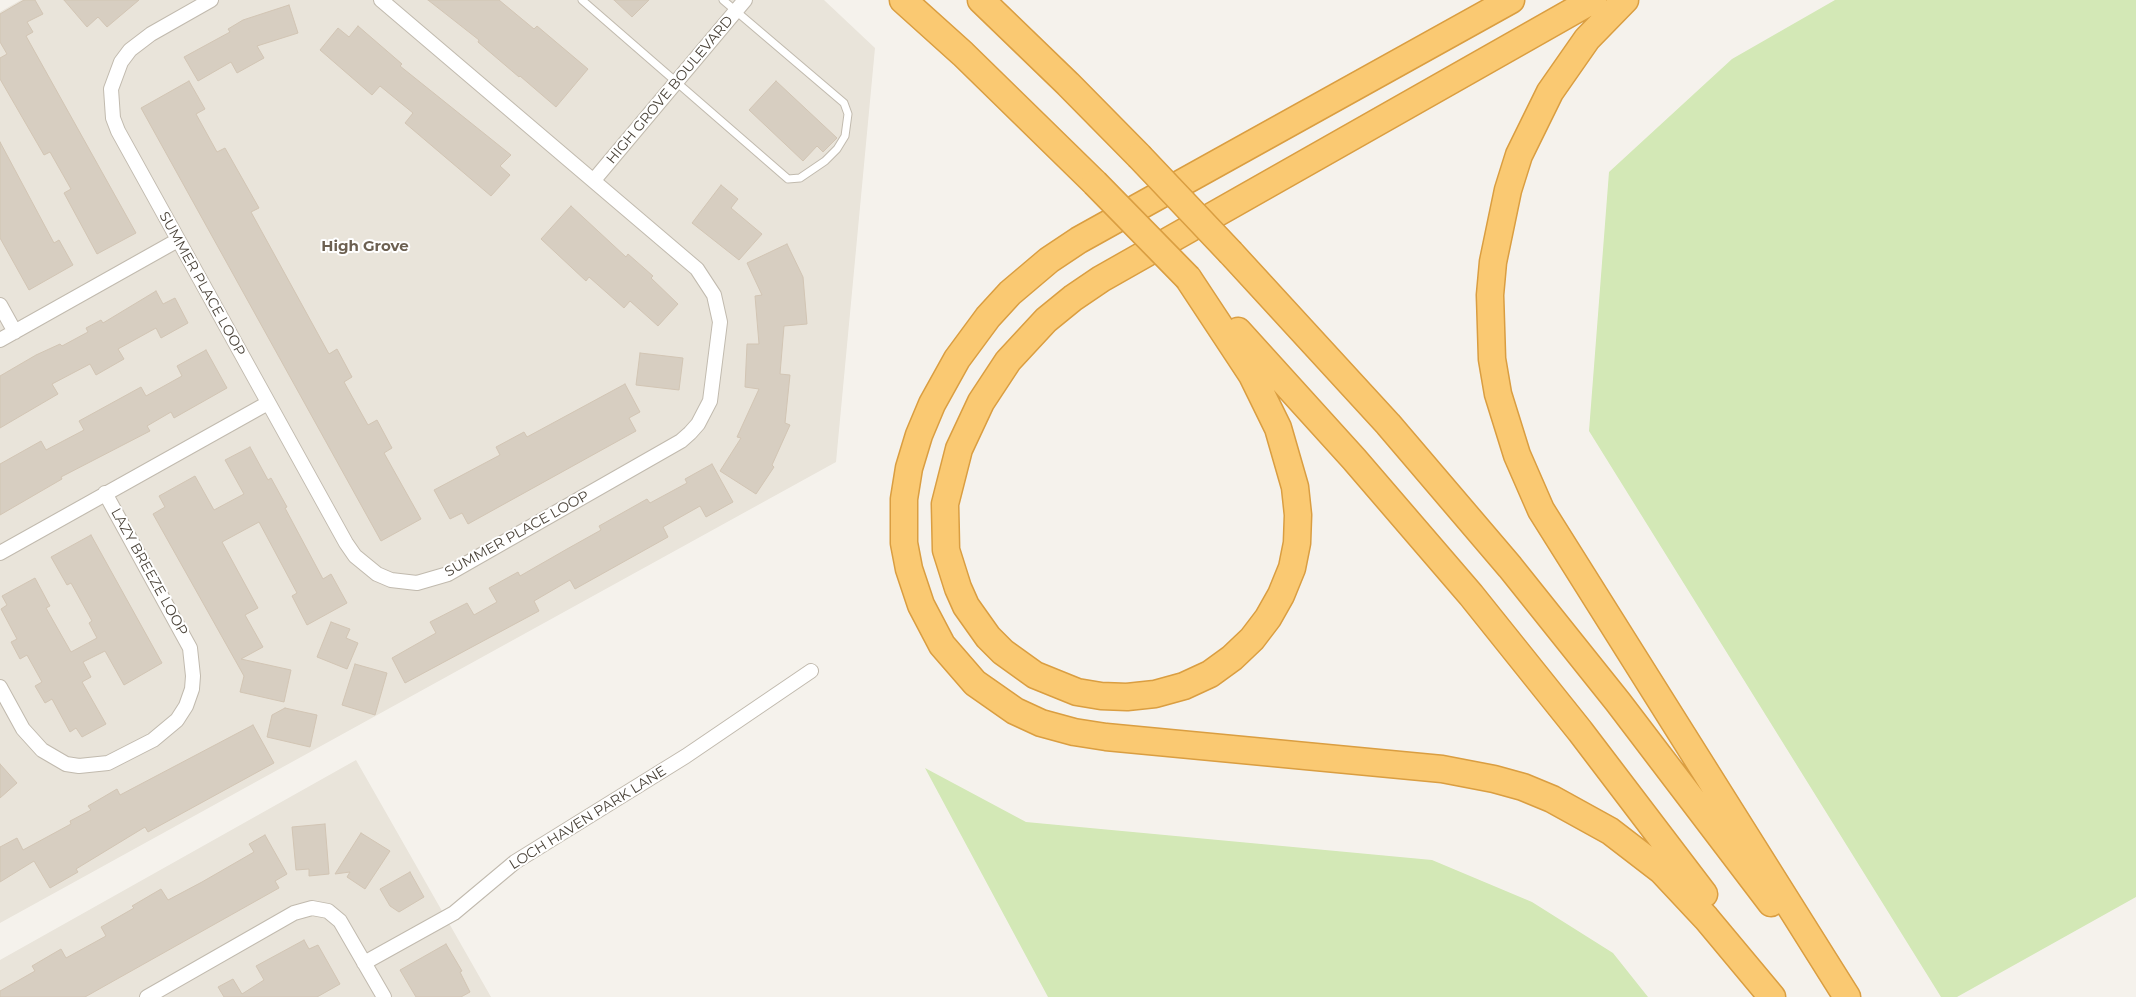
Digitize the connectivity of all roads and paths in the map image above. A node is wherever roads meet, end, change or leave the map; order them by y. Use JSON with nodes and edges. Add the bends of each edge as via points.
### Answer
{"nodes":[{"id":1,"x":211,"y":0,"type":"edge"},
{"id":2,"x":380,"y":0,"type":"edge"},
{"id":3,"x":582,"y":0,"type":"edge"},
{"id":4,"x":723,"y":0,"type":"edge"},
{"id":5,"x":745,"y":0,"type":"edge"},
{"id":6,"x":903,"y":0,"type":"edge"},
{"id":7,"x":974,"y":0,"type":"edge"},
{"id":8,"x":1510,"y":0,"type":"edge"},
{"id":9,"x":1593,"y":0,"type":"edge"},
{"id":10,"x":1625,"y":0,"type":"edge"},
{"id":11,"x":990,"y":8,"type":"edge"},
{"id":12,"x":736,"y":11,"type":"junction"},
{"id":13,"x":678,"y":81,"type":"junction"},
{"id":14,"x":594,"y":180,"type":"junction"},
{"id":15,"x":178,"y":240,"type":"junction"},
{"id":16,"x":1188,"y":278,"type":"junction"},
{"id":17,"x":0,"y":305,"type":"edge"},
{"id":18,"x":15,"y":332,"type":"junction"},
{"id":19,"x":0,"y":340,"type":"edge"},
{"id":20,"x":268,"y":403,"type":"junction"},
{"id":21,"x":105,"y":493,"type":"junction"},
{"id":22,"x":0,"y":552,"type":"edge"},
{"id":23,"x":812,"y":671,"type":"dead end"},
{"id":24,"x":0,"y":687,"type":"edge"},
{"id":25,"x":364,"y":963,"type":"junction"},
{"id":26,"x":168,"y":992,"type":"edge"},
{"id":27,"x":147,"y":997,"type":"edge"},
{"id":28,"x":384,"y":997,"type":"edge"},
{"id":29,"x":1772,"y":997,"type":"edge"},
{"id":30,"x":1782,"y":997,"type":"edge"},
{"id":31,"x":1842,"y":997,"type":"edge"},
{"id":32,"x":1846,"y":997,"type":"edge"}],
"edges":[{"from":1,"to":15,"type":"street","name":"SUMMER PLACE LOOP","via":[[139,42],[121,62],[111,89],[110,104],[118,130]]},
{"from":2,"to":14,"type":"street","name":"SUMMER PLACE LOOP"},
{"from":3,"to":13,"type":"lane"},
{"from":4,"to":12,"type":"lane"},
{"from":5,"to":12,"type":"street","name":"HIGH GROVE BOULEVARD"},
{"from":6,"to":16,"type":"highway","bridge":true,"via":[[963,54]]},
{"from":7,"to":11,"type":"highway"},
{"from":8,"to":29,"type":"highway","via":[[1078,240],[1010,294],[982,324],[957,359],[932,404],[919,436],[909,468],[903,514],[909,569],[921,606],[942,645],[975,683],[1015,711],[1049,725],[1106,737],[1442,769],[1523,787],[1552,799],[1610,832],[1662,871]]},
{"from":9,"to":16,"type":"highway","via":[[1101,279],[1046,320],[1008,362],[981,402],[959,449],[945,504],[946,550],[962,597],[988,637],[1035,675],[1077,692],[1118,697],[1155,694],[1210,674],[1252,639],[1281,595],[1292,568],[1298,514],[1295,488],[1278,428],[1252,375]]},
{"from":10,"to":32,"type":"highway","via":[[1587,39],[1550,92],[1529,132],[1510,181],[1499,226],[1490,295],[1492,359],[1498,394],[1517,455],[1541,510]]},
{"from":11,"to":31,"type":"highway","bridge":true,"via":[[1139,156],[1388,424],[1510,567],[1618,702]]},
{"from":12,"to":13,"type":"street","name":"HIGH GROVE BOULEVARD"},
{"from":12,"to":13,"type":"lane","via":[[844,104],[848,122],[845,136],[837,149],[811,172],[800,178],[788,179]]},
{"from":13,"to":14,"type":"street","name":"HIGH GROVE BOULEVARD"},
{"from":14,"to":20,"type":"street","name":"SUMMER PLACE LOOP","via":[[697,269],[714,294],[719,308],[710,401],[698,424],[681,441],[448,574],[403,583],[378,574],[355,556]]},
{"from":15,"to":18,"type":"street"},
{"from":15,"to":20,"type":"street","name":"SUMMER PLACE LOOP"},
{"from":16,"to":30,"type":"highway","via":[[1354,459],[1471,594],[1580,731]]},
{"from":17,"to":18,"type":"street"},
{"from":18,"to":19,"type":"street"},
{"from":20,"to":21,"type":"street","name":"LAZY BREEZE LOOP"},
{"from":21,"to":22,"type":"street","name":"LAZY BREEZE LOOP"},
{"from":21,"to":24,"type":"street","name":"LAZY BREEZE LOOP","via":[[190,648],[194,676],[186,706],[166,731],[145,744],[108,763],[79,766],[66,764],[42,750],[23,729]]},
{"from":23,"to":25,"type":"street","name":"LOCH HAVEN PARK LANE","via":[[686,756],[515,862],[454,913]]},
{"from":25,"to":26,"type":"street","via":[[340,921],[328,911],[312,908],[294,913]]},
{"from":25,"to":28,"type":"street"},
{"from":26,"to":27,"type":"street"}]}
